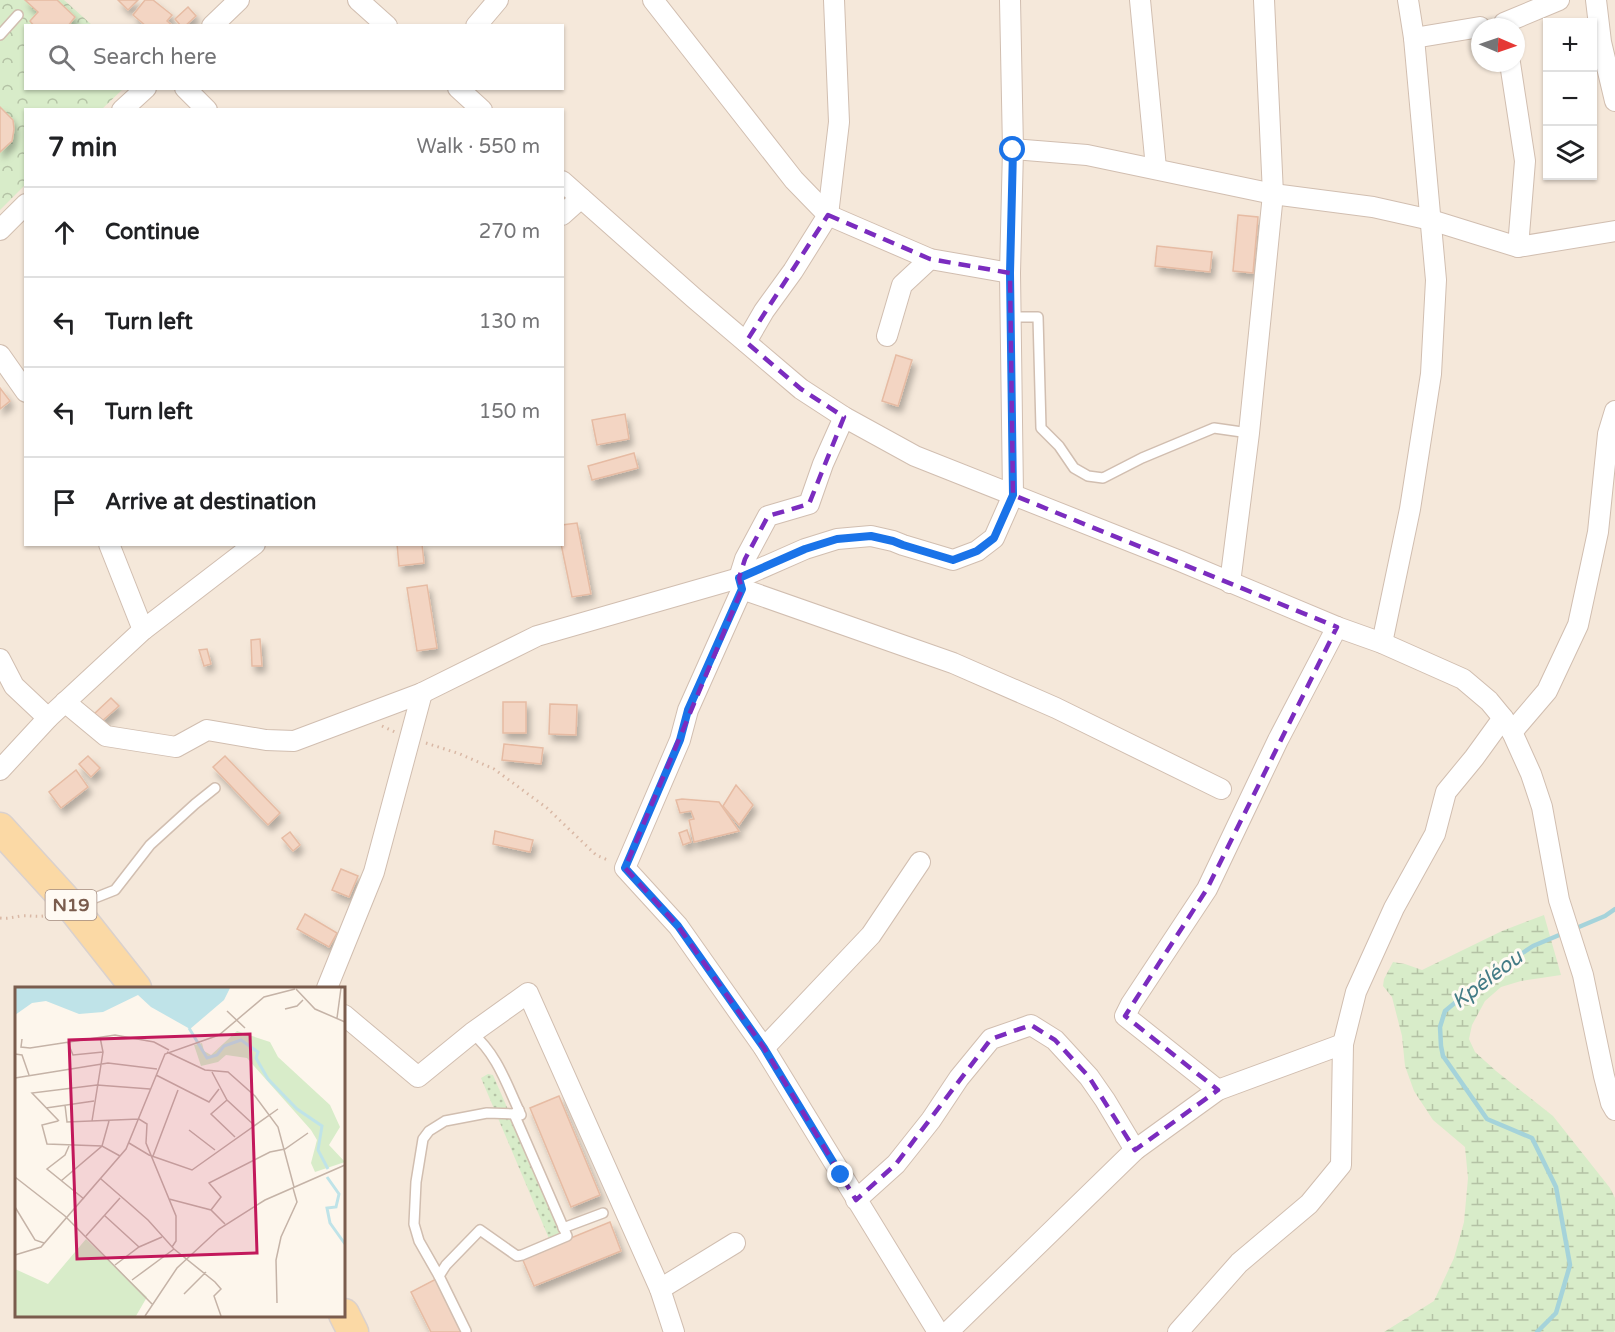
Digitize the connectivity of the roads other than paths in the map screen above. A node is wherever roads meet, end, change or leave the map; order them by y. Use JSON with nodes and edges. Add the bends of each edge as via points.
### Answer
{"nodes":[{"id":1,"x":239,"y":0,"type":"edge"},
{"id":2,"x":358,"y":0,"type":"edge"},
{"id":3,"x":498,"y":0,"type":"edge"},
{"id":4,"x":653,"y":0,"type":"edge"},
{"id":5,"x":834,"y":0,"type":"edge"},
{"id":6,"x":1010,"y":0,"type":"edge"},
{"id":7,"x":1140,"y":0,"type":"edge"},
{"id":8,"x":1264,"y":0,"type":"edge"},
{"id":9,"x":1408,"y":0,"type":"edge"},
{"id":10,"x":1559,"y":0,"type":"edge"},
{"id":11,"x":1596,"y":0,"type":"edge"},
{"id":12,"x":18,"y":15,"type":"dead end"},
{"id":13,"x":1519,"y":18,"type":"edge"},
{"id":14,"x":214,"y":24,"type":"edge"},
{"id":15,"x":385,"y":24,"type":"edge"},
{"id":16,"x":478,"y":24,"type":"edge"},
{"id":17,"x":1471,"y":29,"type":"edge"},
{"id":18,"x":0,"y":35,"type":"edge"},
{"id":19,"x":1414,"y":39,"type":"junction"},
{"id":20,"x":1511,"y":72,"type":"edge"},
{"id":21,"x":144,"y":90,"type":"edge"},
{"id":22,"x":187,"y":90,"type":"edge"},
{"id":23,"x":460,"y":90,"type":"edge"},
{"id":24,"x":1615,"y":101,"type":"edge"},
{"id":25,"x":124,"y":108,"type":"edge"},
{"id":26,"x":205,"y":108,"type":"edge"},
{"id":27,"x":480,"y":108,"type":"edge"},
{"id":28,"x":1013,"y":150,"type":"junction"},
{"id":29,"x":1156,"y":168,"type":"junction"},
{"id":30,"x":564,"y":183,"type":"edge"},
{"id":31,"x":1274,"y":194,"type":"junction"},
{"id":32,"x":581,"y":198,"type":"junction"},
{"id":33,"x":24,"y":206,"type":"edge"},
{"id":34,"x":564,"y":213,"type":"edge"},
{"id":35,"x":828,"y":215,"type":"junction"},
{"id":36,"x":1431,"y":220,"type":"junction"},
{"id":37,"x":0,"y":230,"type":"edge"},
{"id":38,"x":1615,"y":231,"type":"edge"},
{"id":39,"x":1518,"y":247,"type":"junction"},
{"id":40,"x":930,"y":259,"type":"junction"},
{"id":41,"x":1010,"y":273,"type":"junction"},
{"id":42,"x":1011,"y":317,"type":"junction"},
{"id":43,"x":887,"y":336,"type":"dead end"},
{"id":44,"x":746,"y":342,"type":"junction"},
{"id":45,"x":0,"y":355,"type":"edge"},
{"id":46,"x":24,"y":389,"type":"edge"},
{"id":47,"x":1615,"y":411,"type":"edge"},
{"id":48,"x":844,"y":417,"type":"junction"},
{"id":49,"x":1249,"y":433,"type":"junction"},
{"id":50,"x":1013,"y":495,"type":"junction"},
{"id":51,"x":110,"y":546,"type":"edge"},
{"id":52,"x":252,"y":546,"type":"edge"},
{"id":53,"x":1230,"y":583,"type":"junction"},
{"id":54,"x":740,"y":584,"type":"junction"},
{"id":55,"x":1337,"y":627,"type":"junction"},
{"id":56,"x":143,"y":630,"type":"junction"},
{"id":57,"x":1382,"y":643,"type":"junction"},
{"id":58,"x":0,"y":659,"type":"edge"},
{"id":59,"x":422,"y":693,"type":"junction"},
{"id":60,"x":64,"y":702,"type":"junction"},
{"id":61,"x":48,"y":718,"type":"junction"},
{"id":62,"x":1507,"y":725,"type":"junction"},
{"id":63,"x":0,"y":770,"type":"edge"},
{"id":64,"x":215,"y":788,"type":"dead end"},
{"id":65,"x":1221,"y":789,"type":"dead end"},
{"id":66,"x":0,"y":828,"type":"edge"},
{"id":67,"x":920,"y":862,"type":"dead end"},
{"id":68,"x":72,"y":907,"type":"junction"},
{"id":69,"x":135,"y":987,"type":"edge"},
{"id":70,"x":327,"y":987,"type":"edge"},
{"id":71,"x":345,"y":1016,"type":"edge"},
{"id":72,"x":472,"y":1033,"type":"junction"},
{"id":73,"x":1343,"y":1044,"type":"junction"},
{"id":74,"x":764,"y":1048,"type":"junction"},
{"id":75,"x":1218,"y":1090,"type":"junction"},
{"id":76,"x":1615,"y":1110,"type":"edge"},
{"id":77,"x":516,"y":1112,"type":"junction"},
{"id":78,"x":528,"y":1130,"type":"dead end"},
{"id":79,"x":1135,"y":1150,"type":"junction"},
{"id":80,"x":856,"y":1200,"type":"junction"},
{"id":81,"x":603,"y":1213,"type":"dead end"},
{"id":82,"x":563,"y":1228,"type":"junction"},
{"id":83,"x":735,"y":1243,"type":"dead end"},
{"id":84,"x":439,"y":1275,"type":"junction"},
{"id":85,"x":660,"y":1289,"type":"junction"},
{"id":86,"x":345,"y":1316,"type":"edge"},
{"id":87,"x":353,"y":1332,"type":"edge"},
{"id":88,"x":466,"y":1332,"type":"edge"},
{"id":89,"x":674,"y":1332,"type":"edge"},
{"id":90,"x":938,"y":1332,"type":"edge"},
{"id":91,"x":948,"y":1332,"type":"edge"},
{"id":92,"x":1178,"y":1332,"type":"edge"}],
"edges":[{"from":1,"to":14,"type":"street"},
{"from":2,"to":15,"type":"street"},
{"from":3,"to":16,"type":"street"},
{"from":4,"to":35,"type":"street","via":[[794,180]]},
{"from":5,"to":35,"type":"street","via":[[839,122]]},
{"from":6,"to":28,"type":"street"},
{"from":7,"to":29,"type":"street"},
{"from":8,"to":31,"type":"street"},
{"from":9,"to":19,"type":"street"},
{"from":10,"to":13,"type":"street"},
{"from":11,"to":24,"type":"street"},
{"from":12,"to":18,"type":"lane"},
{"from":17,"to":19,"type":"street"},
{"from":19,"to":36,"type":"street"},
{"from":20,"to":39,"type":"street","via":[[1525,161]]},
{"from":21,"to":25,"type":"street"},
{"from":22,"to":26,"type":"street"},
{"from":23,"to":27,"type":"street"},
{"from":28,"to":29,"type":"street","via":[[1087,155]]},
{"from":28,"to":41,"type":"street"},
{"from":29,"to":31,"type":"street"},
{"from":30,"to":32,"type":"street"},
{"from":31,"to":36,"type":"street","via":[[1373,207]]},
{"from":31,"to":49,"type":"street"},
{"from":32,"to":34,"type":"street"},
{"from":32,"to":44,"type":"street"},
{"from":33,"to":37,"type":"street"},
{"from":35,"to":40,"type":"street"},
{"from":35,"to":44,"type":"street"},
{"from":36,"to":39,"type":"street"},
{"from":36,"to":57,"type":"street","via":[[1436,280],[1431,374],[1410,509]]},
{"from":38,"to":39,"type":"street"},
{"from":40,"to":41,"type":"street"},
{"from":40,"to":43,"type":"street","via":[[902,285]]},
{"from":41,"to":42,"type":"street"},
{"from":42,"to":49,"type":"lane","via":[[1038,317],[1041,428],[1074,468],[1088,476],[1103,478],[1214,428]]},
{"from":42,"to":50,"type":"street"},
{"from":44,"to":48,"type":"street","via":[[801,389]]},
{"from":45,"to":46,"type":"street"},
{"from":47,"to":62,"type":"street","via":[[1608,434],[1598,532],[1578,625],[1547,691]]},
{"from":48,"to":50,"type":"street","via":[[915,456]]},
{"from":48,"to":54,"type":"street","via":[[810,504],[768,516],[745,559]]},
{"from":49,"to":53,"type":"street"},
{"from":50,"to":53,"type":"street"},
{"from":50,"to":54,"type":"street","via":[[994,538],[966,556],[953,560],[871,536],[837,539],[805,549]]},
{"from":51,"to":56,"type":"street"},
{"from":52,"to":56,"type":"street"},
{"from":53,"to":55,"type":"street"},
{"from":54,"to":59,"type":"street","via":[[537,636]]},
{"from":54,"to":65,"type":"street","via":[[953,663],[1056,708]]},
{"from":54,"to":74,"type":"street","via":[[625,868],[678,926]]},
{"from":55,"to":57,"type":"street"},
{"from":55,"to":75,"type":"street","via":[[1278,740],[1208,889],[1125,1016]]},
{"from":56,"to":60,"type":"street"},
{"from":57,"to":62,"type":"street","via":[[1463,679],[1489,701]]},
{"from":58,"to":61,"type":"street","via":[[14,686]]},
{"from":59,"to":60,"type":"street","via":[[294,741],[207,730],[176,747],[106,736]]},
{"from":59,"to":70,"type":"street","via":[[374,872]]},
{"from":60,"to":61,"type":"street"},
{"from":61,"to":63,"type":"street"},
{"from":62,"to":73,"type":"street","via":[[1446,792],[1435,834],[1394,908],[1356,992]]},
{"from":62,"to":76,"type":"street","via":[[1542,807],[1559,900],[1583,975]]},
{"from":64,"to":68,"type":"lane","via":[[150,845],[115,890]]},
{"from":66,"to":68,"type":"main road","number":"N19"},
{"from":67,"to":74,"type":"street","via":[[871,935]]},
{"from":68,"to":69,"type":"main road","number":"N19"},
{"from":71,"to":72,"type":"street","via":[[418,1077]]},
{"from":72,"to":77,"type":"lane","via":[[495,1058]]},
{"from":72,"to":85,"type":"street","via":[[528,993]]},
{"from":73,"to":75,"type":"street"},
{"from":73,"to":92,"type":"street","via":[[1341,1165],[1310,1204],[1239,1263]]},
{"from":74,"to":80,"type":"street"},
{"from":75,"to":79,"type":"street"},
{"from":77,"to":78,"type":"lane"},
{"from":77,"to":82,"type":"lane"},
{"from":77,"to":84,"type":"lane","via":[[445,1120],[423,1139],[414,1224]]},
{"from":79,"to":80,"type":"street","via":[[1089,1077],[1055,1040],[1031,1025],[991,1039],[897,1164]]},
{"from":79,"to":91,"type":"street"},
{"from":80,"to":90,"type":"street"},
{"from":81,"to":82,"type":"lane"},
{"from":82,"to":84,"type":"lane","via":[[567,1236],[522,1256],[511,1253],[480,1230]]},
{"from":83,"to":85,"type":"street"},
{"from":84,"to":88,"type":"lane"},
{"from":85,"to":89,"type":"street"},
{"from":86,"to":87,"type":"main road"}]}
